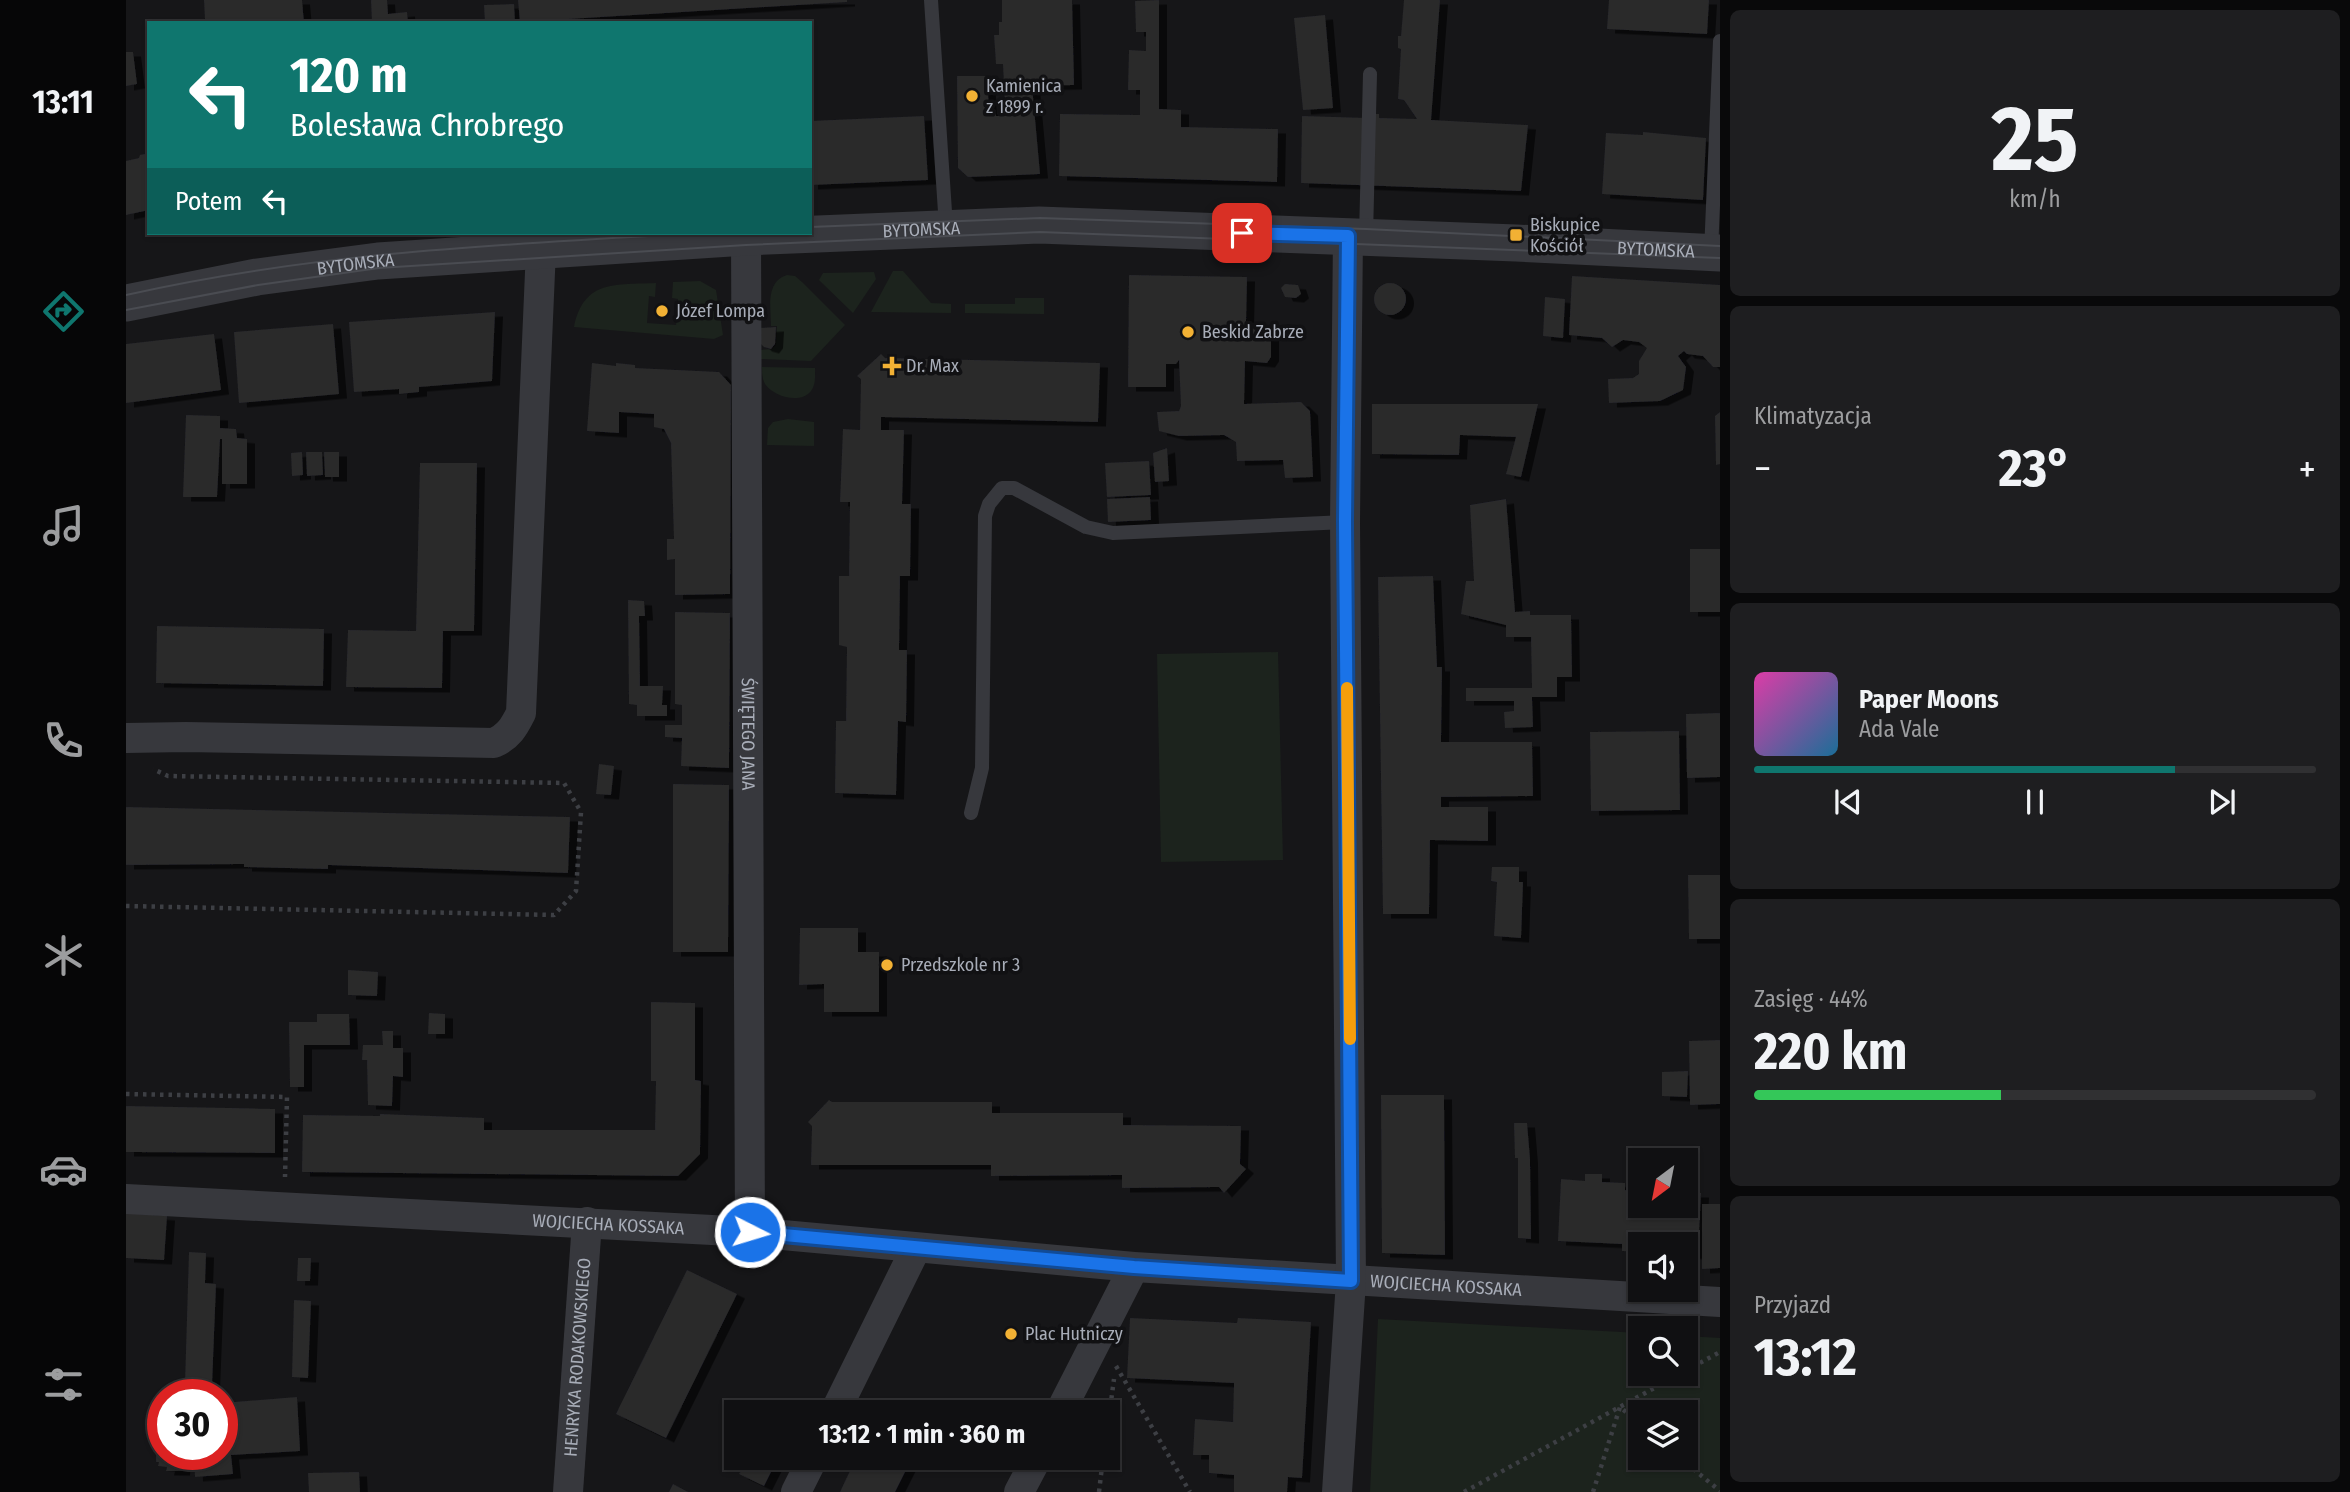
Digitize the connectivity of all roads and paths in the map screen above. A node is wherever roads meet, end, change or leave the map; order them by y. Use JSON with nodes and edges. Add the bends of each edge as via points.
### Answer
{"nodes":[{"id":1,"x":931,"y":0,"type":"edge"},
{"id":2,"x":1720,"y":41,"type":"edge"},
{"id":3,"x":1370,"y":74,"type":"dead end"},
{"id":4,"x":946,"y":229,"type":"junction"},
{"id":5,"x":812,"y":234,"type":"edge"},
{"id":6,"x":796,"y":235,"type":"edge"},
{"id":7,"x":746,"y":237,"type":"junction"},
{"id":8,"x":1357,"y":237,"type":"junction"},
{"id":9,"x":541,"y":249,"type":"junction"},
{"id":10,"x":1716,"y":253,"type":"edge"},
{"id":11,"x":126,"y":303,"type":"edge"},
{"id":12,"x":1345,"y":522,"type":"junction"},
{"id":13,"x":126,"y":738,"type":"edge"},
{"id":14,"x":146,"y":762,"type":"dead end"},
{"id":15,"x":971,"y":813,"type":"dead end"},
{"id":16,"x":126,"y":906,"type":"edge"},
{"id":17,"x":126,"y":1094,"type":"edge"},
{"id":18,"x":285,"y":1183,"type":"dead end"},
{"id":19,"x":126,"y":1199,"type":"edge"},
{"id":20,"x":587,"y":1222,"type":"junction"},
{"id":21,"x":750,"y":1232,"type":"junction"},
{"id":22,"x":916,"y":1248,"type":"junction"},
{"id":23,"x":1134,"y":1267,"type":"junction"},
{"id":24,"x":1351,"y":1281,"type":"junction"},
{"id":25,"x":1720,"y":1302,"type":"edge"},
{"id":26,"x":1720,"y":1352,"type":"edge"},
{"id":27,"x":1111,"y":1356,"type":"dead end"},
{"id":28,"x":1698,"y":1364,"type":"edge"},
{"id":29,"x":1116,"y":1365,"type":"junction"},
{"id":30,"x":1659,"y":1386,"type":"edge"},
{"id":31,"x":841,"y":1400,"type":"edge"},
{"id":32,"x":1066,"y":1400,"type":"edge"},
{"id":33,"x":1111,"y":1400,"type":"edge"},
{"id":34,"x":1620,"y":1407,"type":"junction"},
{"id":35,"x":1628,"y":1414,"type":"edge"},
{"id":36,"x":807,"y":1470,"type":"edge"},
{"id":37,"x":1031,"y":1470,"type":"edge"},
{"id":38,"x":1102,"y":1470,"type":"edge"},
{"id":39,"x":1695,"y":1470,"type":"edge"},
{"id":40,"x":1720,"y":1491,"type":"edge"},
{"id":41,"x":568,"y":1492,"type":"edge"},
{"id":42,"x":796,"y":1492,"type":"edge"},
{"id":43,"x":1019,"y":1492,"type":"edge"},
{"id":44,"x":1099,"y":1492,"type":"edge"},
{"id":45,"x":1190,"y":1492,"type":"edge"},
{"id":46,"x":1337,"y":1492,"type":"edge"},
{"id":47,"x":1464,"y":1492,"type":"edge"},
{"id":48,"x":1593,"y":1492,"type":"edge"}],
"edges":[{"from":1,"to":4,"type":"lane"},
{"from":2,"to":10,"type":"lane"},
{"from":3,"to":8,"type":"lane"},
{"from":4,"to":5,"type":"street","name":"BYTOMSKA"},
{"from":4,"to":8,"type":"street","name":"BYTOMSKA","via":[[1040,225]]},
{"from":6,"to":7,"type":"street","name":"BYTOMSKA"},
{"from":7,"to":9,"type":"street","name":"BYTOMSKA"},
{"from":7,"to":21,"type":"street","name":"ŚWIĘTEGO JANA"},
{"from":8,"to":10,"type":"street","name":"BYTOMSKA"},
{"from":8,"to":12,"type":"street"},
{"from":9,"to":11,"type":"street","name":"BYTOMSKA","via":[[378,261],[257,277]]},
{"from":9,"to":13,"type":"street","via":[[521,713],[512,731],[495,743]]},
{"from":12,"to":15,"type":"lane","via":[[1112,533],[1086,527],[1014,488],[1002,488],[985,516],[982,768]]},
{"from":12,"to":24,"type":"street"},
{"from":14,"to":16,"type":"path","via":[[168,776],[564,783],[581,812],[576,891],[554,915]]},
{"from":17,"to":18,"type":"path","via":[[287,1097]]},
{"from":19,"to":20,"type":"street","name":"WOJCIECHA KOSSAKA"},
{"from":20,"to":21,"type":"street","name":"WOJCIECHA KOSSAKA"},
{"from":20,"to":41,"type":"street","name":"HENRYKA RODAKOWSKIEGO"},
{"from":21,"to":22,"type":"street","name":"WOJCIECHA KOSSAKA"},
{"from":22,"to":23,"type":"street","name":"WOJCIECHA KOSSAKA"},
{"from":22,"to":31,"type":"street"},
{"from":23,"to":24,"type":"street","name":"WOJCIECHA KOSSAKA"},
{"from":23,"to":32,"type":"street"},
{"from":24,"to":25,"type":"street","name":"WOJCIECHA KOSSAKA"},
{"from":24,"to":46,"type":"street"},
{"from":26,"to":28,"type":"path"},
{"from":27,"to":29,"type":"path"},
{"from":29,"to":33,"type":"path"},
{"from":29,"to":45,"type":"path"},
{"from":30,"to":34,"type":"path"},
{"from":34,"to":35,"type":"path"},
{"from":34,"to":47,"type":"path"},
{"from":34,"to":48,"type":"path"},
{"from":36,"to":42,"type":"street"},
{"from":37,"to":43,"type":"street"},
{"from":38,"to":44,"type":"path"},
{"from":39,"to":40,"type":"path"}]}
